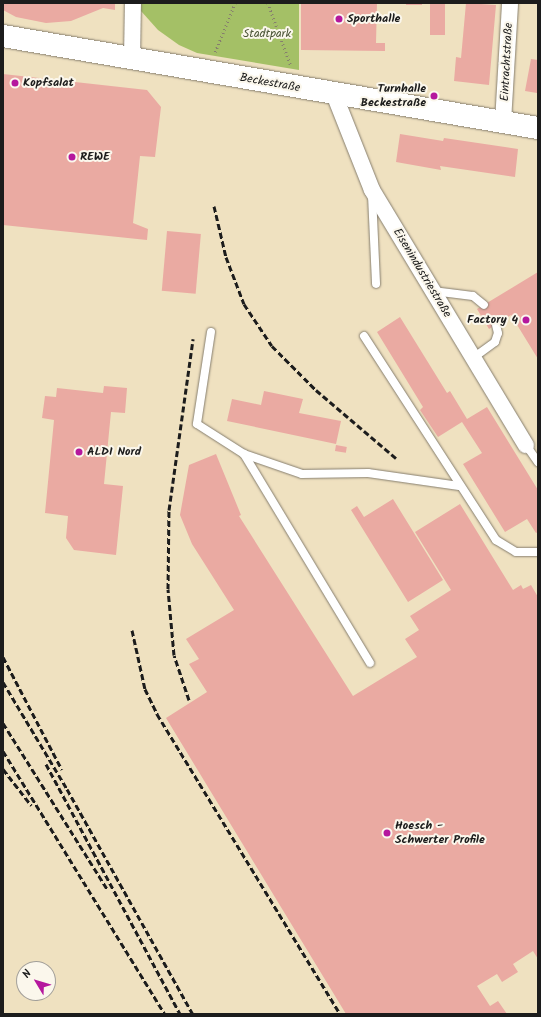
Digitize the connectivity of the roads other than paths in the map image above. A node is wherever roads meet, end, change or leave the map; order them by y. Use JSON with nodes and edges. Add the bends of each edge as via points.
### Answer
{"nodes":[{"id":1,"x":133,"y":3,"type":"edge"},
{"id":2,"x":510,"y":3,"type":"edge"},
{"id":3,"x":3,"y":36,"type":"edge"},
{"id":4,"x":132,"y":58,"type":"junction"},
{"id":5,"x":334,"y":94,"type":"junction"},
{"id":6,"x":503,"y":122,"type":"junction"},
{"id":7,"x":538,"y":128,"type":"edge"},
{"id":8,"x":372,"y":190,"type":"junction"},
{"id":9,"x":376,"y":284,"type":"dead end"},
{"id":10,"x":432,"y":290,"type":"junction"},
{"id":11,"x":484,"y":305,"type":"dead end"},
{"id":12,"x":496,"y":325,"type":"dead end"},
{"id":13,"x":210,"y":332,"type":"dead end"},
{"id":14,"x":364,"y":336,"type":"dead end"},
{"id":15,"x":474,"y":358,"type":"junction"},
{"id":16,"x":526,"y":445,"type":"joint"},
{"id":17,"x":244,"y":454,"type":"junction"},
{"id":18,"x":538,"y":462,"type":"edge"},
{"id":19,"x":459,"y":486,"type":"junction"},
{"id":20,"x":538,"y":552,"type":"edge"},
{"id":21,"x":370,"y":663,"type":"dead end"}],
"edges":[{"from":1,"to":4,"type":"street"},
{"from":2,"to":6,"type":"street","name":"Eintrachtstraße"},
{"from":3,"to":4,"type":"main road","name":"Beckestraße"},
{"from":4,"to":5,"type":"main road","name":"Beckestraße"},
{"from":5,"to":6,"type":"main road","name":"Beckestraße"},
{"from":5,"to":8,"type":"street","name":"Eisenindustriestraße"},
{"from":6,"to":7,"type":"main road","name":"Beckestraße"},
{"from":8,"to":9,"type":"lane"},
{"from":8,"to":10,"type":"street","name":"Eisenindustriestraße"},
{"from":10,"to":11,"type":"lane","via":[[474,296]]},
{"from":10,"to":15,"type":"street","name":"Eisenindustriestraße"},
{"from":12,"to":15,"type":"lane","via":[[498,333],[495,342]]},
{"from":13,"to":17,"type":"lane","via":[[197,424]]},
{"from":14,"to":19,"type":"lane"},
{"from":15,"to":16,"type":"street","name":"Eisenindustriestraße"},
{"from":16,"to":18,"type":"lane"},
{"from":17,"to":19,"type":"lane","via":[[302,474],[368,473]]},
{"from":17,"to":21,"type":"lane"},
{"from":19,"to":20,"type":"lane","via":[[496,540],[516,552]]}]}
